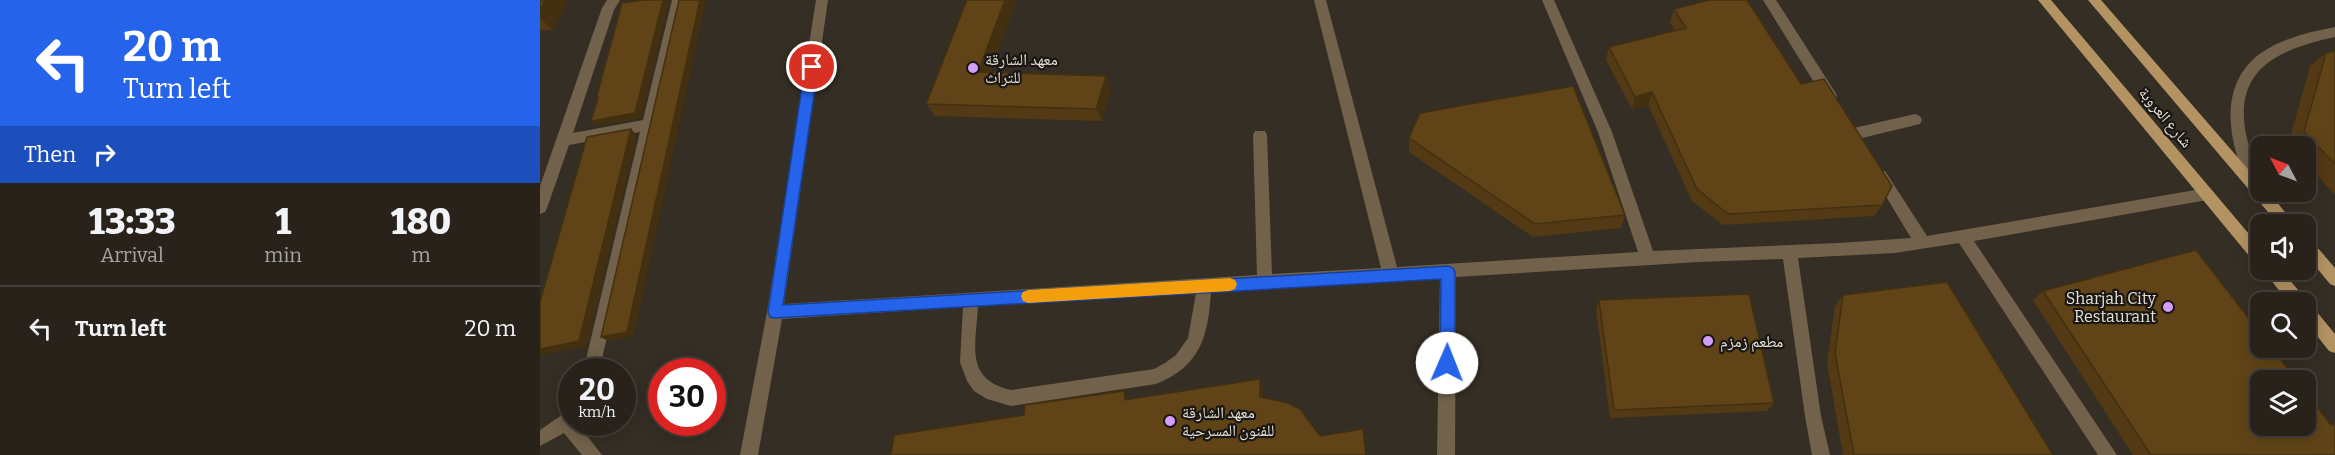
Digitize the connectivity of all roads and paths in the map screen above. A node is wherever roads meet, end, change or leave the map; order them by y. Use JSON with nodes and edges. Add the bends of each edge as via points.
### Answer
{"nodes":[{"id":1,"x":614,"y":0,"type":"edge"},
{"id":2,"x":678,"y":0,"type":"edge"},
{"id":3,"x":822,"y":0,"type":"edge"},
{"id":4,"x":1320,"y":0,"type":"edge"},
{"id":5,"x":1548,"y":0,"type":"edge"},
{"id":6,"x":1769,"y":0,"type":"edge"},
{"id":7,"x":2044,"y":0,"type":"edge"},
{"id":8,"x":2094,"y":0,"type":"edge"},
{"id":9,"x":2335,"y":32,"type":"edge"},
{"id":10,"x":1836,"y":106,"type":"edge"},
{"id":11,"x":1916,"y":120,"type":"dead end"},
{"id":12,"x":649,"y":125,"type":"junction"},
{"id":13,"x":1854,"y":134,"type":"edge"},
{"id":14,"x":1260,"y":135,"type":"dead end"},
{"id":15,"x":563,"y":140,"type":"junction"},
{"id":16,"x":1873,"y":164,"type":"edge"},
{"id":17,"x":2250,"y":168,"type":"edge"},
{"id":18,"x":2250,"y":181,"type":"edge"},
{"id":19,"x":2207,"y":194,"type":"junction"},
{"id":20,"x":2268,"y":202,"type":"edge"},
{"id":21,"x":540,"y":208,"type":"edge"},
{"id":22,"x":2279,"y":214,"type":"edge"},
{"id":23,"x":1963,"y":236,"type":"junction"},
{"id":24,"x":1923,"y":243,"type":"junction"},
{"id":25,"x":2250,"y":246,"type":"edge"},
{"id":26,"x":1790,"y":253,"type":"junction"},
{"id":27,"x":2316,"y":257,"type":"edge"},
{"id":28,"x":1648,"y":258,"type":"junction"},
{"id":29,"x":1448,"y":272,"type":"junction"},
{"id":30,"x":1391,"y":275,"type":"junction"},
{"id":31,"x":2335,"y":279,"type":"edge"},
{"id":32,"x":2279,"y":280,"type":"edge"},
{"id":33,"x":1265,"y":282,"type":"junction"},
{"id":34,"x":1204,"y":286,"type":"junction"},
{"id":35,"x":2290,"y":292,"type":"edge"},
{"id":36,"x":971,"y":300,"type":"junction"},
{"id":37,"x":775,"y":312,"type":"junction"},
{"id":38,"x":2316,"y":323,"type":"edge"},
{"id":39,"x":2335,"y":346,"type":"edge"},
{"id":40,"x":594,"y":358,"type":"edge"},
{"id":41,"x":558,"y":426,"type":"edge"},
{"id":42,"x":580,"y":436,"type":"edge"},
{"id":43,"x":540,"y":438,"type":"edge"},
{"id":44,"x":593,"y":455,"type":"edge"},
{"id":45,"x":749,"y":455,"type":"edge"},
{"id":46,"x":1446,"y":455,"type":"edge"},
{"id":47,"x":1821,"y":455,"type":"edge"},
{"id":48,"x":2108,"y":455,"type":"edge"}],
"edges":[{"from":1,"to":15,"type":"street"},
{"from":2,"to":12,"type":"street"},
{"from":3,"to":37,"type":"street"},
{"from":4,"to":30,"type":"street"},
{"from":5,"to":28,"type":"street","via":[[1605,132]]},
{"from":6,"to":10,"type":"street"},
{"from":7,"to":19,"type":"main road","name":"شارع العروبة"},
{"from":8,"to":18,"type":"main road","name":"شارع العروبة"},
{"from":9,"to":17,"type":"street","via":[[2294,40],[2272,50],[2255,64],[2241,87],[2236,116]]},
{"from":11,"to":13,"type":"street"},
{"from":12,"to":15,"type":"street"},
{"from":12,"to":40,"type":"street"},
{"from":14,"to":33,"type":"street"},
{"from":15,"to":21,"type":"street"},
{"from":16,"to":24,"type":"street"},
{"from":19,"to":23,"type":"street"},
{"from":19,"to":25,"type":"main road","name":"شارع العروبة"},
{"from":20,"to":22,"type":"main road","name":"شارع العروبة"},
{"from":23,"to":24,"type":"street"},
{"from":23,"to":48,"type":"street"},
{"from":24,"to":26,"type":"street"},
{"from":26,"to":28,"type":"street"},
{"from":26,"to":47,"type":"street"},
{"from":27,"to":31,"type":"main road"},
{"from":28,"to":29,"type":"street"},
{"from":29,"to":30,"type":"street"},
{"from":29,"to":46,"type":"street"},
{"from":30,"to":33,"type":"street"},
{"from":32,"to":35,"type":"main road"},
{"from":33,"to":34,"type":"street"},
{"from":34,"to":36,"type":"street"},
{"from":34,"to":36,"type":"street","via":[[1196,344],[1168,370],[1156,376],[1011,398],[986,392],[970,374],[967,363]]},
{"from":36,"to":37,"type":"street"},
{"from":37,"to":45,"type":"street"},
{"from":38,"to":39,"type":"main road"},
{"from":41,"to":43,"type":"street"},
{"from":42,"to":44,"type":"street"}]}
